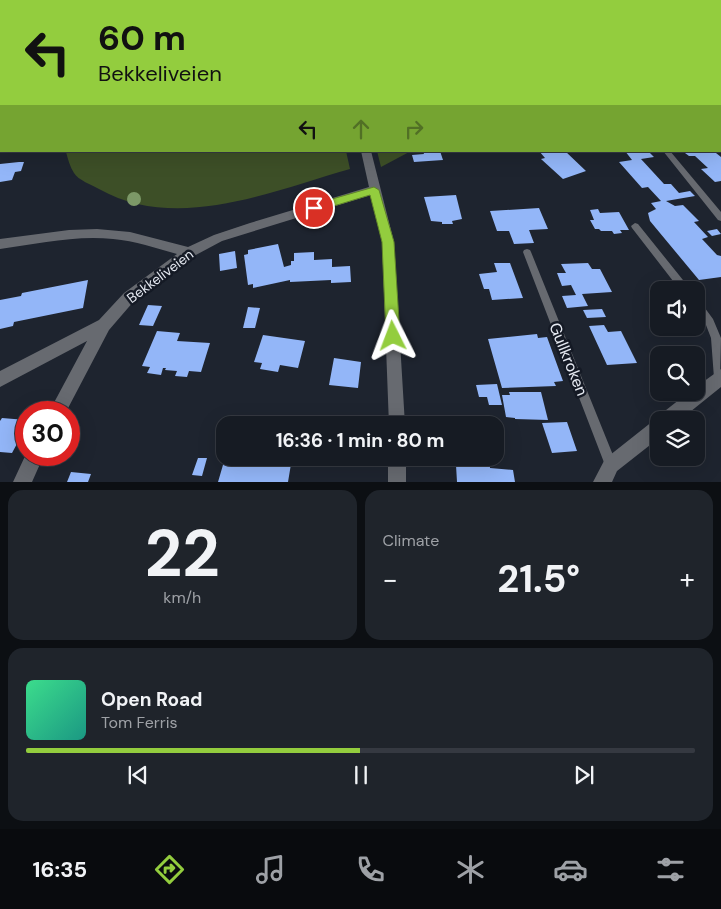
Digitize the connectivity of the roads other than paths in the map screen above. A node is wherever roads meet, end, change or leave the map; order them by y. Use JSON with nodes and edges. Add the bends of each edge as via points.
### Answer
{"nodes":[{"id":1,"x":366,"y":152,"type":"edge"},
{"id":2,"x":667,"y":152,"type":"edge"},
{"id":3,"x":374,"y":190,"type":"junction"},
{"id":4,"x":721,"y":218,"type":"edge"},
{"id":5,"x":635,"y":226,"type":"dead end"},
{"id":6,"x":0,"y":244,"type":"edge"},
{"id":7,"x":189,"y":252,"type":"junction"},
{"id":8,"x":527,"y":252,"type":"dead end"},
{"id":9,"x":679,"y":281,"type":"edge"},
{"id":10,"x":705,"y":314,"type":"edge"},
{"id":11,"x":104,"y":325,"type":"junction"},
{"id":12,"x":720,"y":378,"type":"edge"},
{"id":13,"x":0,"y":379,"type":"edge"},
{"id":14,"x":63,"y":401,"type":"edge"},
{"id":15,"x":678,"y":411,"type":"edge"},
{"id":16,"x":397,"y":416,"type":"edge"},
{"id":17,"x":650,"y":434,"type":"edge"},
{"id":18,"x":611,"y":465,"type":"junction"},
{"id":19,"x":30,"y":466,"type":"edge"},
{"id":20,"x":397,"y":466,"type":"edge"},
{"id":21,"x":22,"y":482,"type":"edge"},
{"id":22,"x":398,"y":482,"type":"edge"},
{"id":23,"x":602,"y":482,"type":"edge"}],
"edges":[{"from":1,"to":3,"type":"street"},
{"from":2,"to":4,"type":"lane"},
{"from":3,"to":7,"type":"street","name":"Bekkeliveien","via":[[218,238]]},
{"from":3,"to":16,"type":"street","via":[[388,242]]},
{"from":5,"to":9,"type":"lane"},
{"from":6,"to":7,"type":"street","via":[[81,234],[110,234]]},
{"from":7,"to":11,"type":"street","name":"Bekkeliveien","via":[[129,297]]},
{"from":8,"to":18,"type":"lane","name":"Gullkroken"},
{"from":10,"to":12,"type":"lane","via":[[718,341]]},
{"from":11,"to":13,"type":"street"},
{"from":11,"to":14,"type":"street","name":"Bekkeliveien"},
{"from":12,"to":15,"type":"street"},
{"from":17,"to":18,"type":"street"},
{"from":18,"to":23,"type":"street"},
{"from":19,"to":21,"type":"street"},
{"from":20,"to":22,"type":"street"}]}
